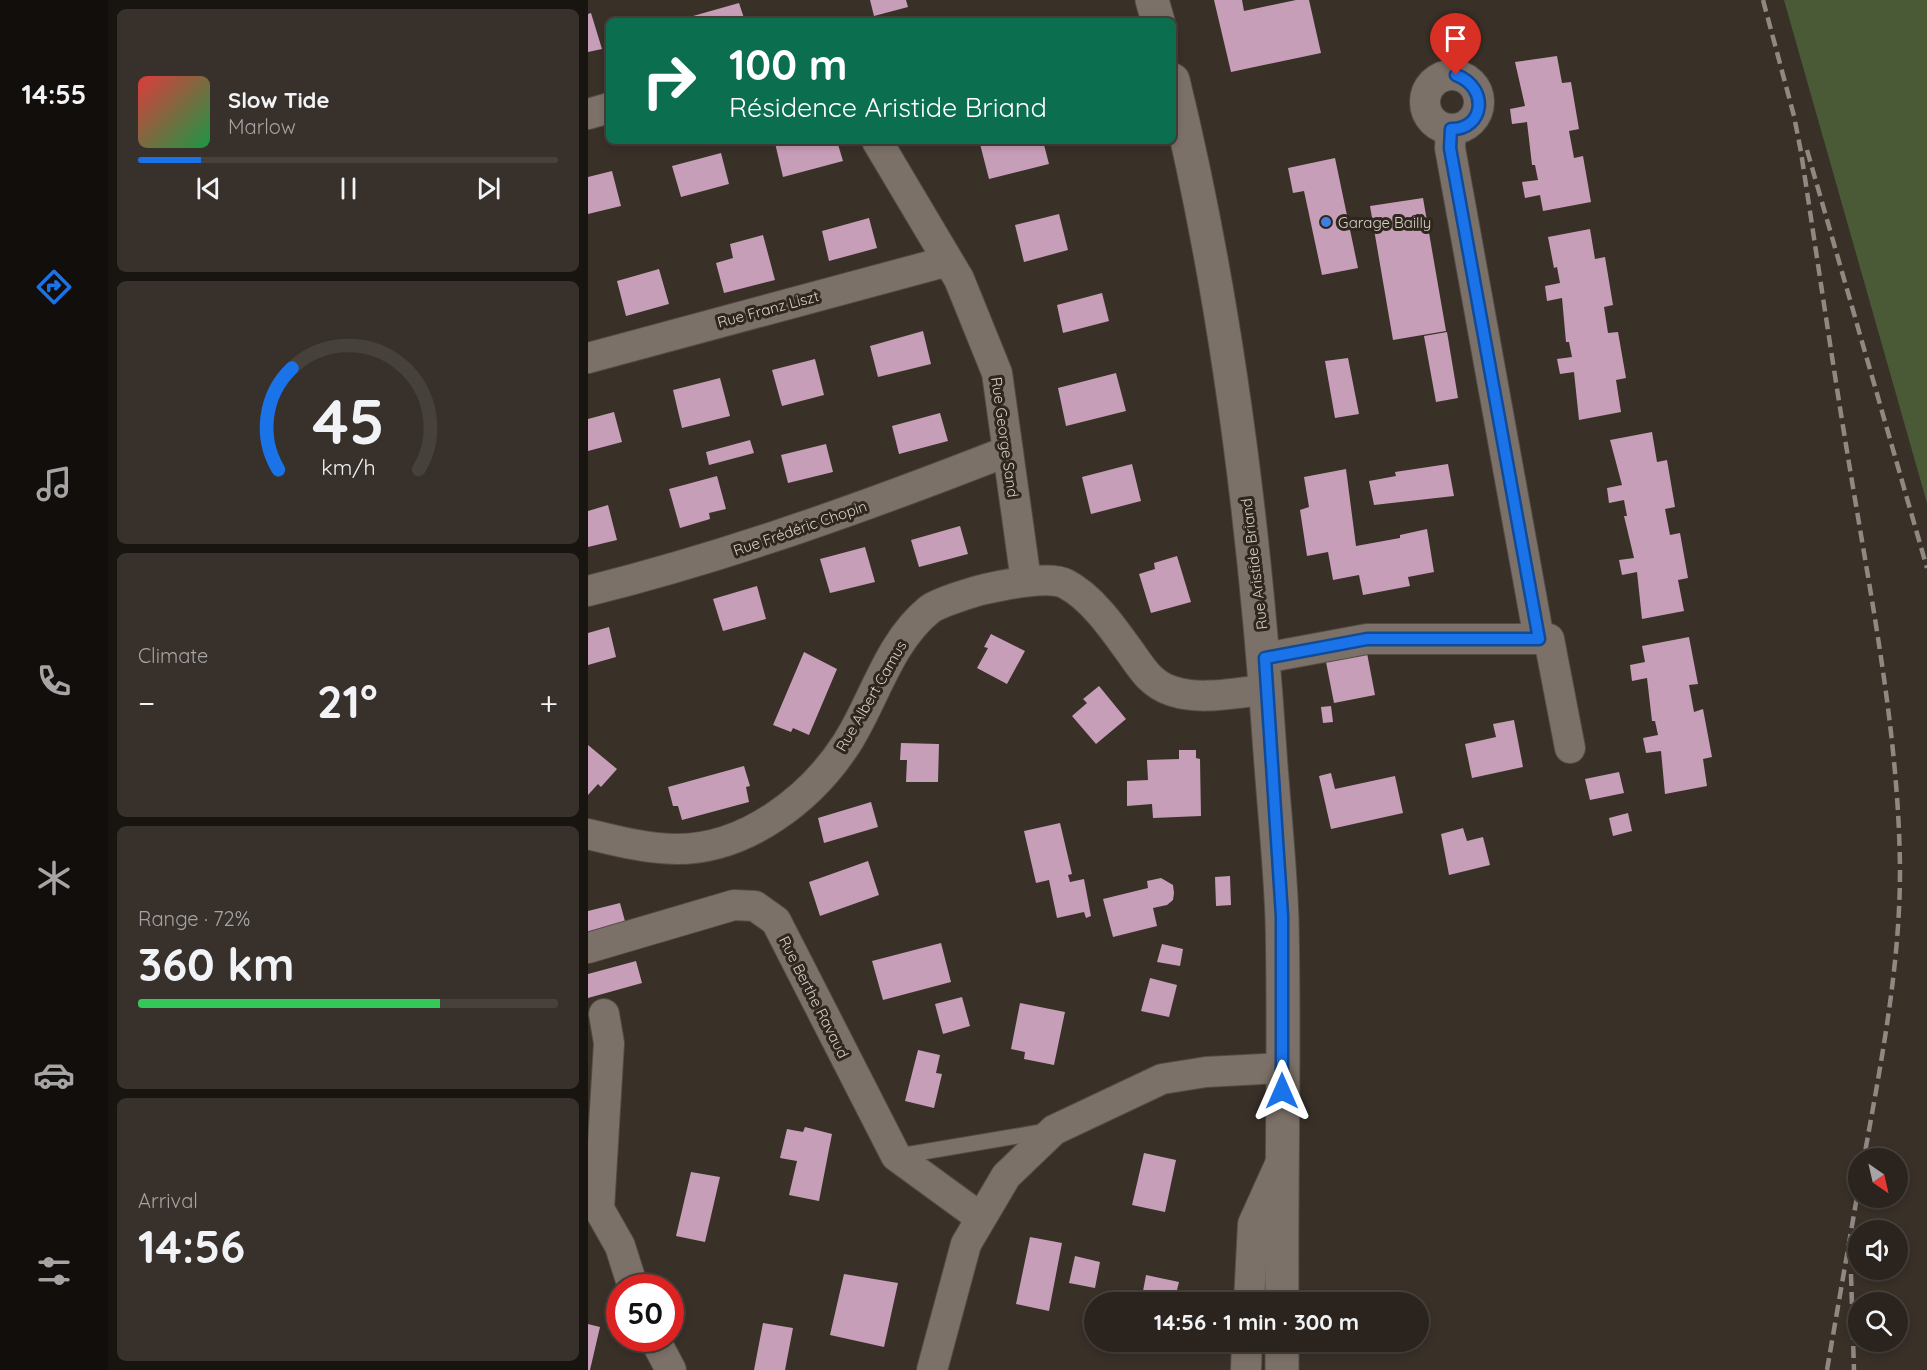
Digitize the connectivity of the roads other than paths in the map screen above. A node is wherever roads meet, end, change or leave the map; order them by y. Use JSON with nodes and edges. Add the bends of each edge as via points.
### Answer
{"nodes":[{"id":1,"x":1152,"y":0,"type":"edge"},
{"id":2,"x":1157,"y":18,"type":"edge"},
{"id":3,"x":1176,"y":92,"type":"edge"},
{"id":4,"x":606,"y":109,"type":"edge"},
{"id":5,"x":588,"y":114,"type":"edge"},
{"id":6,"x":1451,"y":129,"type":"dead end"},
{"id":7,"x":879,"y":144,"type":"edge"},
{"id":8,"x":948,"y":261,"type":"junction"},
{"id":9,"x":588,"y":358,"type":"edge"},
{"id":10,"x":1008,"y":451,"type":"junction"},
{"id":11,"x":1026,"y":581,"type":"junction"},
{"id":12,"x":588,"y":591,"type":"edge"},
{"id":13,"x":1539,"y":639,"type":"junction"},
{"id":14,"x":1266,"y":674,"type":"junction"},
{"id":15,"x":1570,"y":748,"type":"dead end"},
{"id":16,"x":588,"y":834,"type":"edge"},
{"id":17,"x":588,"y":948,"type":"edge"},
{"id":18,"x":604,"y":1014,"type":"dead end"},
{"id":19,"x":1283,"y":1068,"type":"junction"},
{"id":20,"x":1054,"y":1130,"type":"junction"},
{"id":21,"x":896,"y":1156,"type":"junction"},
{"id":22,"x":1281,"y":1162,"type":"junction"},
{"id":23,"x":981,"y":1218,"type":"junction"},
{"id":24,"x":629,"y":1274,"type":"edge"},
{"id":25,"x":1250,"y":1292,"type":"edge"},
{"id":26,"x":1282,"y":1292,"type":"edge"},
{"id":27,"x":661,"y":1352,"type":"edge"},
{"id":28,"x":1247,"y":1352,"type":"edge"},
{"id":29,"x":1282,"y":1352,"type":"edge"},
{"id":30,"x":671,"y":1370,"type":"edge"},
{"id":31,"x":932,"y":1370,"type":"edge"},
{"id":32,"x":1246,"y":1370,"type":"edge"},
{"id":33,"x":1282,"y":1370,"type":"edge"}],
"edges":[{"from":1,"to":2,"type":"main road"},
{"from":3,"to":14,"type":"main road","name":"Rue Aristide Briand","via":[[1222,328],[1250,515]]},
{"from":4,"to":5,"type":"street"},
{"from":6,"to":13,"type":"street","via":[[1450,148]]},
{"from":7,"to":8,"type":"street","name":"Rue George Sand"},
{"from":8,"to":9,"type":"street","name":"Rue Franz Liszt"},
{"from":8,"to":10,"type":"street","name":"Rue George Sand","via":[[997,373]]},
{"from":10,"to":11,"type":"street","name":"Rue George Sand"},
{"from":10,"to":12,"type":"street","name":"Rue Frédéric Chopin","via":[[889,498],[747,546]]},
{"from":11,"to":14,"type":"street","name":"Rue Albert Camus","via":[[1064,583],[1104,616],[1148,678],[1170,691],[1193,696]]},
{"from":11,"to":16,"type":"street","name":"Rue Albert Camus","via":[[983,590],[931,608],[900,644],[847,743],[812,787],[764,825],[721,842],[678,849],[625,844]]},
{"from":13,"to":14,"type":"street","name":"Rue Albert Camus","via":[[1367,639]]},
{"from":13,"to":15,"type":"street","via":[[1549,639]]},
{"from":14,"to":19,"type":"main road","name":"Rue Aristide Briand","via":[[1282,916]]},
{"from":17,"to":21,"type":"street","name":"Rue Berthe Ravaud","via":[[734,905],[755,906],[776,921]]},
{"from":18,"to":24,"type":"street","via":[[609,1043],[599,1209],[620,1246]]},
{"from":19,"to":20,"type":"street","via":[[1162,1079]]},
{"from":19,"to":22,"type":"main road","name":"Rue Aristide Briand"},
{"from":20,"to":21,"type":"lane"},
{"from":20,"to":23,"type":"street","via":[[1006,1176]]},
{"from":21,"to":23,"type":"street","name":"Rue Berthe Ravaud"},
{"from":22,"to":25,"type":"street","name":"Rue Aristide Briand","via":[[1253,1224]]},
{"from":22,"to":26,"type":"main road","name":"Rue Aristide Briand"},
{"from":23,"to":31,"type":"street","via":[[966,1244]]},
{"from":27,"to":30,"type":"street"},
{"from":28,"to":32,"type":"street"},
{"from":29,"to":33,"type":"main road"}]}
